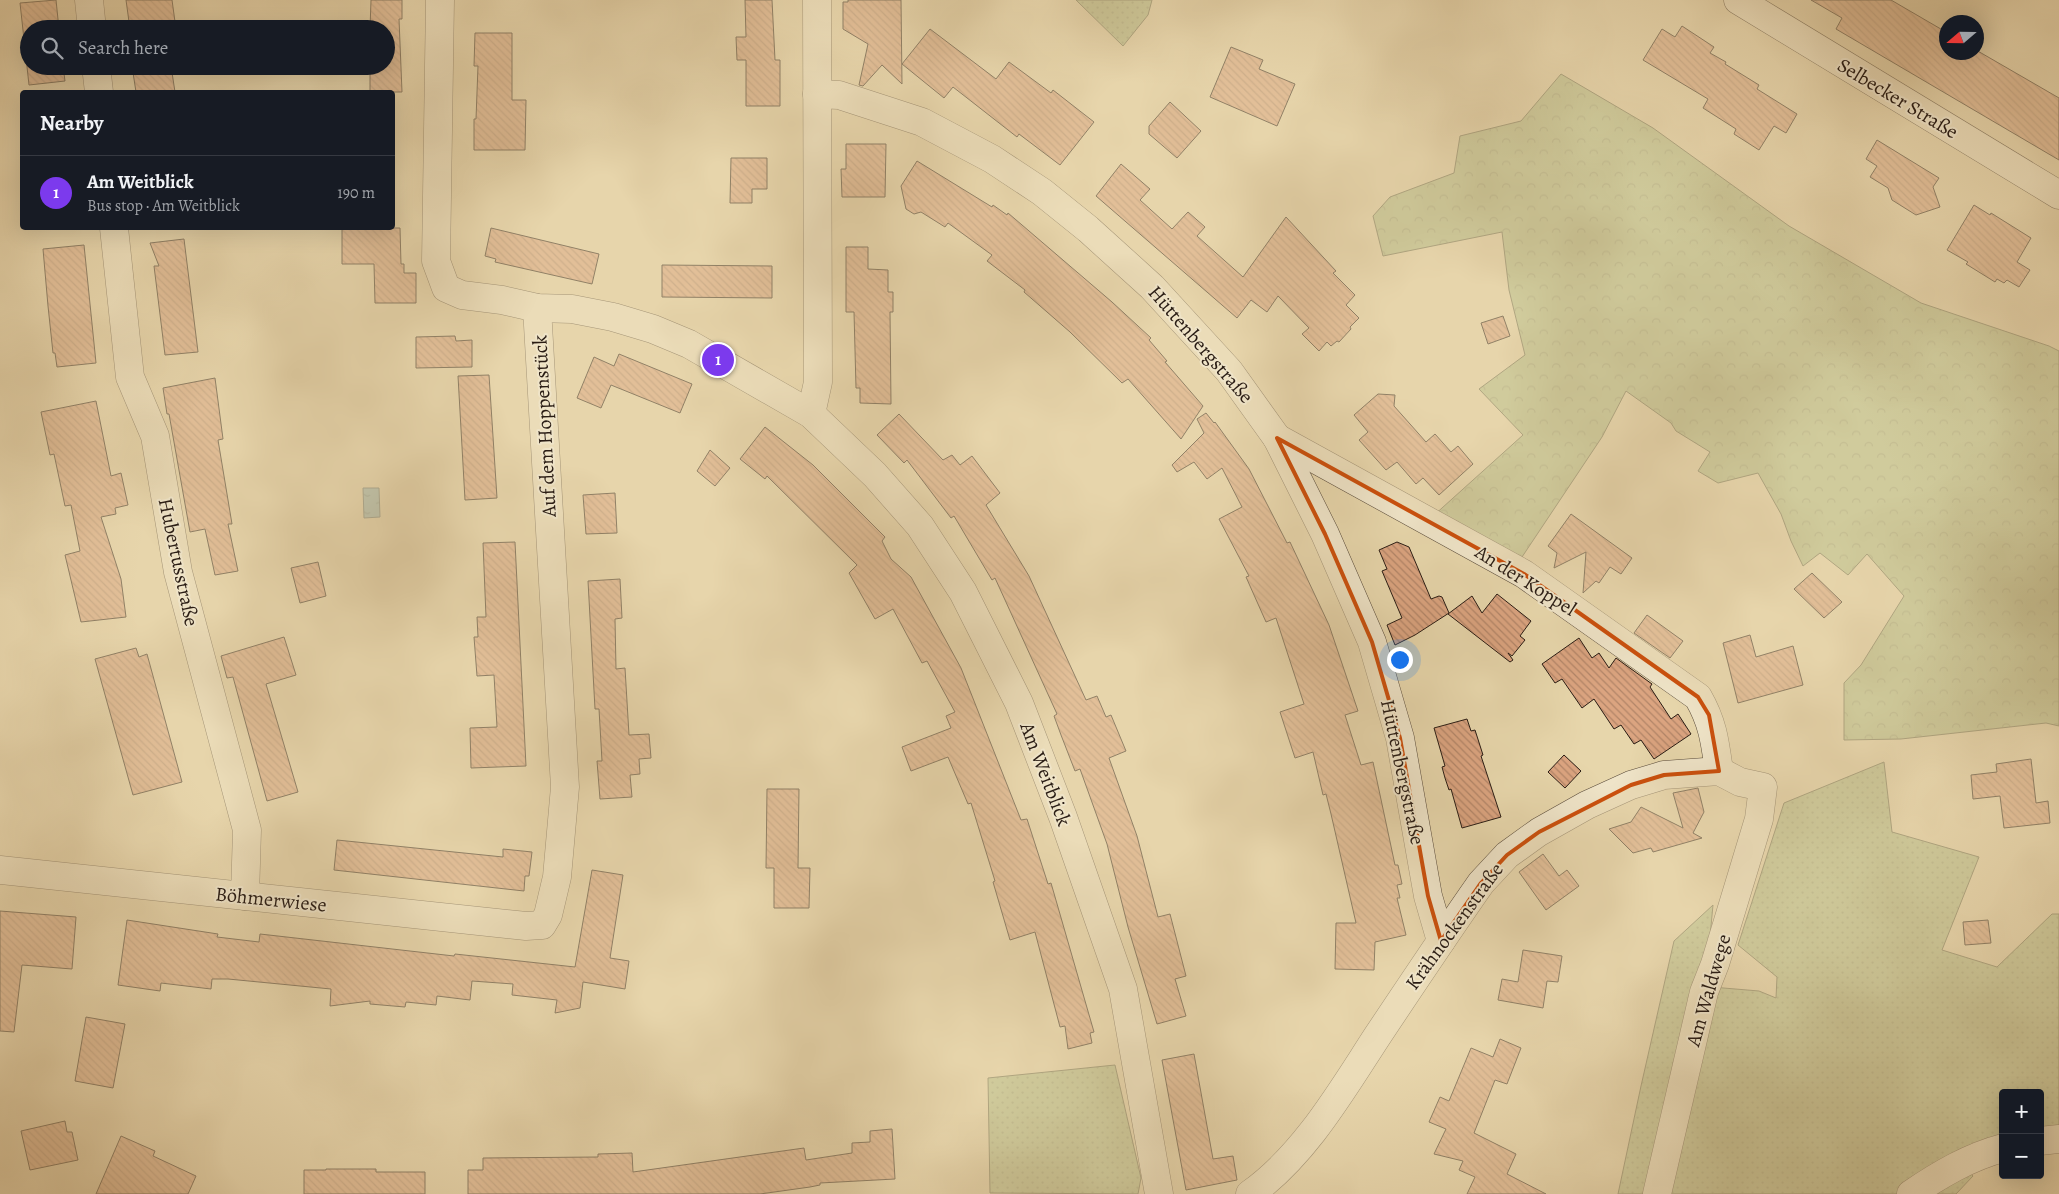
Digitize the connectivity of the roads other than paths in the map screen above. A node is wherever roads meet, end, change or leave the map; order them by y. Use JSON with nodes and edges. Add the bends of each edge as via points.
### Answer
{"nodes":[{"id":1,"x":89,"y":0,"type":"edge"},
{"id":2,"x":440,"y":0,"type":"edge"},
{"id":3,"x":817,"y":0,"type":"edge"},
{"id":4,"x":1738,"y":0,"type":"edge"},
{"id":5,"x":91,"y":20,"type":"edge"},
{"id":6,"x":97,"y":75,"type":"edge"},
{"id":7,"x":99,"y":90,"type":"edge"},
{"id":8,"x":817,"y":94,"type":"junction"},
{"id":9,"x":2059,"y":195,"type":"edge"},
{"id":10,"x":114,"y":230,"type":"edge"},
{"id":11,"x":537,"y":308,"type":"junction"},
{"id":12,"x":811,"y":414,"type":"junction"},
{"id":13,"x":1277,"y":438,"type":"junction"},
{"id":14,"x":1719,"y":771,"type":"junction"},
{"id":15,"x":0,"y":870,"type":"edge"},
{"id":16,"x":246,"y":896,"type":"junction"},
{"id":17,"x":542,"y":925,"type":"joint"},
{"id":18,"x":1440,"y":941,"type":"junction"},
{"id":19,"x":2059,"y":1139,"type":"edge"},
{"id":20,"x":2044,"y":1141,"type":"edge"},
{"id":21,"x":1999,"y":1149,"type":"edge"},
{"id":22,"x":1159,"y":1194,"type":"edge"},
{"id":23,"x":1250,"y":1194,"type":"edge"},
{"id":24,"x":1657,"y":1194,"type":"edge"},
{"id":25,"x":1911,"y":1194,"type":"edge"}],
"edges":[{"from":1,"to":5,"type":"street"},
{"from":2,"to":11,"type":"street","name":"Auf dem Hoppenstück","via":[[436,261],[446,288],[462,295]]},
{"from":3,"to":8,"type":"street"},
{"from":4,"to":9,"type":"street","name":"Selbecker Straße"},
{"from":6,"to":7,"type":"street"},
{"from":8,"to":12,"type":"street","via":[[818,382]]},
{"from":8,"to":13,"type":"street","name":"Hüttenbergstraße","via":[[839,95],[922,122],[992,159],[1042,192],[1152,287],[1230,371]]},
{"from":10,"to":16,"type":"street","name":"Hubertusstraße","via":[[130,377],[155,436],[178,572],[247,830]]},
{"from":11,"to":12,"type":"street","name":"Am Weitblick","via":[[572,309],[653,329],[718,360]]},
{"from":11,"to":17,"type":"street","name":"Auf dem Hoppenstück","via":[[565,787],[557,877],[548,915]]},
{"from":12,"to":22,"type":"street","name":"Am Weitblick","via":[[875,475],[920,526],[964,592],[1019,703],[1123,989]]},
{"from":13,"to":14,"type":"street","name":"An der Koppel","via":[[1524,574],[1698,697],[1714,736]]},
{"from":13,"to":18,"type":"street","name":"Hüttenbergstraße","via":[[1325,534],[1372,642],[1400,738],[1428,896]]},
{"from":14,"to":18,"type":"street","name":"Krähnockenstraße","via":[[1664,775],[1631,785],[1539,832],[1506,854],[1480,883]]},
{"from":14,"to":24,"type":"street","name":"Am Waldwege","via":[[1740,782],[1763,787],[1759,819],[1704,992]]},
{"from":15,"to":16,"type":"street","name":"Böhmerwiese"},
{"from":16,"to":17,"type":"street","name":"Böhmerwiese","via":[[526,926]]},
{"from":18,"to":23,"type":"street","name":"Krähnockenstraße","via":[[1299,1150]]},
{"from":19,"to":20,"type":"street"},
{"from":21,"to":25,"type":"street","via":[[1956,1166]]}]}
